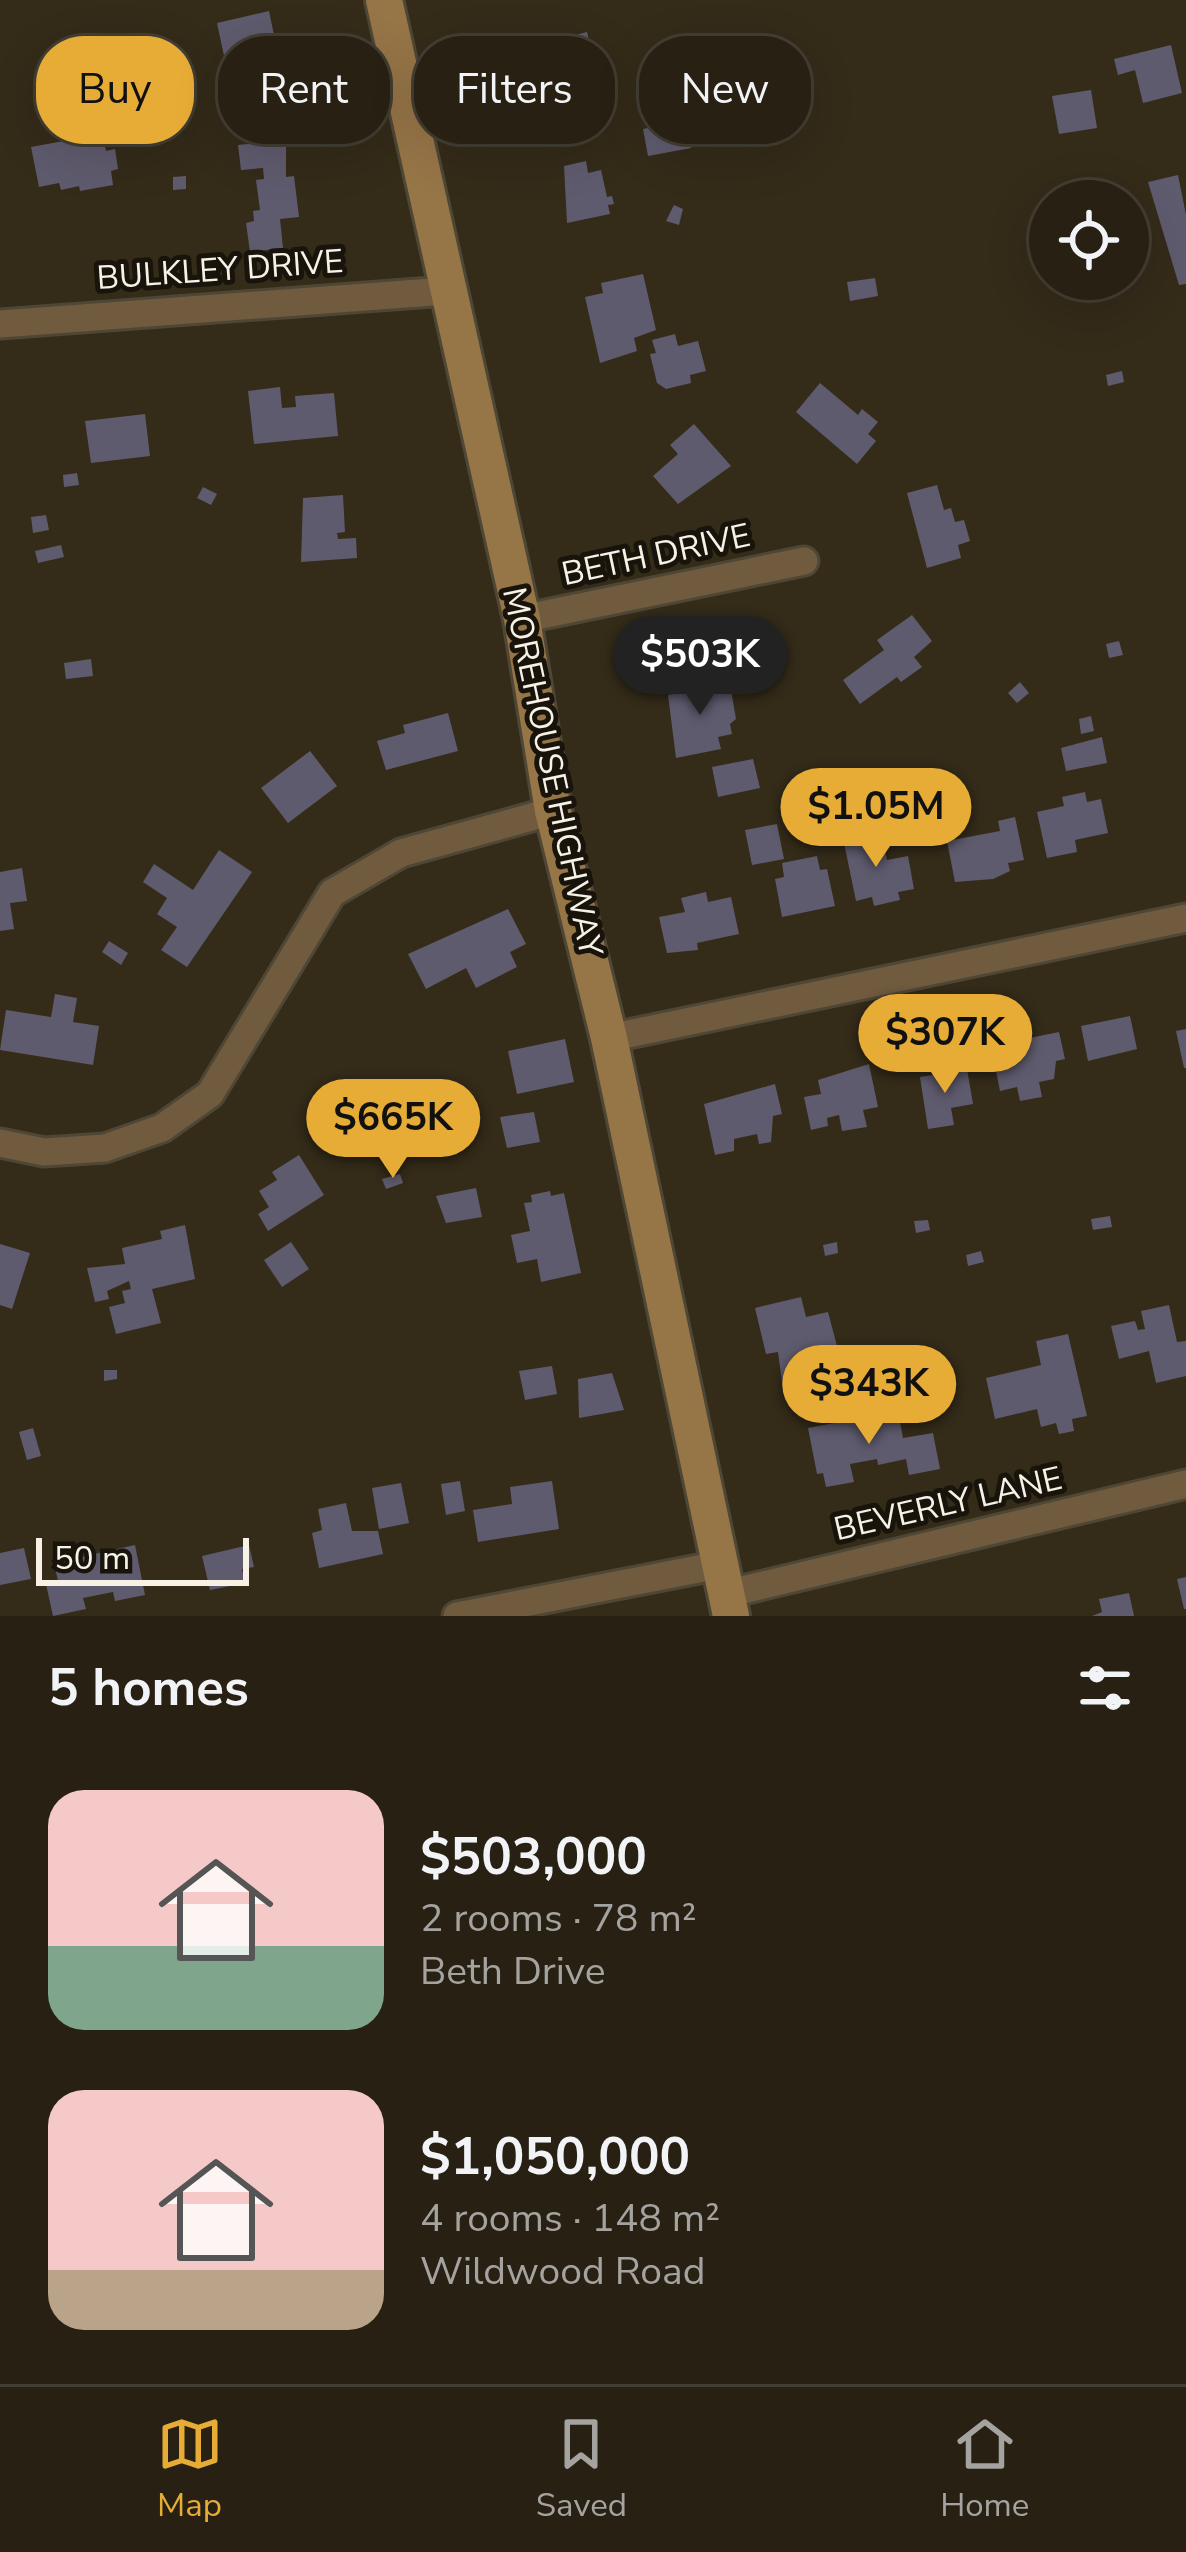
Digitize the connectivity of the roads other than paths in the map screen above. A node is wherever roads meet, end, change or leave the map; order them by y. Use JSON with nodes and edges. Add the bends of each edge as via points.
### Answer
{"nodes":[{"id":1,"x":384,"y":0,"type":"edge"},
{"id":2,"x":446,"y":291,"type":"junction"},
{"id":3,"x":0,"y":324,"type":"edge"},
{"id":4,"x":804,"y":561,"type":"dead end"},
{"id":5,"x":521,"y":619,"type":"junction"},
{"id":6,"x":553,"y":811,"type":"junction"},
{"id":7,"x":1186,"y":918,"type":"edge"},
{"id":8,"x":608,"y":1038,"type":"junction"},
{"id":9,"x":0,"y":1143,"type":"edge"},
{"id":10,"x":1186,"y":1484,"type":"edge"},
{"id":11,"x":725,"y":1592,"type":"edge"},
{"id":12,"x":457,"y":1616,"type":"edge"}],
"edges":[{"from":1,"to":2,"type":"street","name":"MOREHOUSE HIGHWAY"},
{"from":2,"to":3,"type":"street","name":"BULKLEY DRIVE"},
{"from":2,"to":5,"type":"street","name":"MOREHOUSE HIGHWAY"},
{"from":4,"to":5,"type":"street","name":"BETH DRIVE"},
{"from":5,"to":6,"type":"street","name":"MOREHOUSE HIGHWAY"},
{"from":6,"to":8,"type":"street","name":"MOREHOUSE HIGHWAY"},
{"from":6,"to":9,"type":"street","via":[[401,853],[332,892],[210,1094],[162,1128],[105,1148],[44,1152]]},
{"from":7,"to":8,"type":"street"},
{"from":8,"to":11,"type":"street","name":"MOREHOUSE HIGHWAY"},
{"from":10,"to":11,"type":"street","name":"BEVERLY LANE"},
{"from":11,"to":12,"type":"street","name":"BEVERLY LANE"}]}
